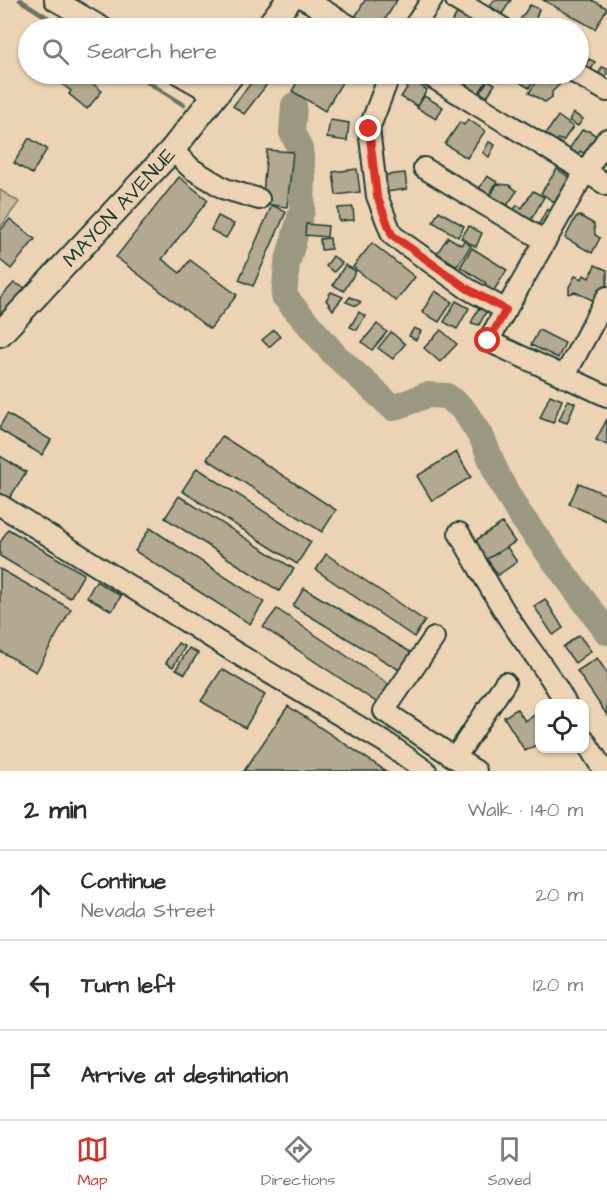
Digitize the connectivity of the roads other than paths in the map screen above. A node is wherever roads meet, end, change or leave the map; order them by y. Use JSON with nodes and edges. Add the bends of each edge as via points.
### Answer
{"nodes":[{"id":1,"x":55,"y":0,"type":"edge"},
{"id":2,"x":289,"y":0,"type":"edge"},
{"id":3,"x":306,"y":0,"type":"edge"},
{"id":4,"x":432,"y":0,"type":"edge"},
{"id":5,"x":456,"y":0,"type":"edge"},
{"id":6,"x":86,"y":18,"type":"edge"},
{"id":7,"x":275,"y":18,"type":"edge"},
{"id":8,"x":336,"y":18,"type":"edge"},
{"id":9,"x":420,"y":18,"type":"edge"},
{"id":10,"x":486,"y":18,"type":"edge"},
{"id":11,"x":589,"y":80,"type":"edge"},
{"id":12,"x":197,"y":84,"type":"edge"},
{"id":13,"x":224,"y":84,"type":"edge"},
{"id":14,"x":386,"y":84,"type":"edge"},
{"id":15,"x":442,"y":84,"type":"edge"},
{"id":16,"x":607,"y":91,"type":"edge"},
{"id":17,"x":216,"y":95,"type":"junction"},
{"id":18,"x":607,"y":139,"type":"edge"},
{"id":19,"x":172,"y":150,"type":"junction"},
{"id":20,"x":424,"y":168,"type":"dead end"},
{"id":21,"x":585,"y":171,"type":"junction"},
{"id":22,"x":607,"y":185,"type":"edge"},
{"id":23,"x":259,"y":199,"type":"dead end"},
{"id":24,"x":545,"y":241,"type":"junction"},
{"id":25,"x":607,"y":297,"type":"edge"},
{"id":26,"x":506,"y":310,"type":"junction"},
{"id":27,"x":0,"y":334,"type":"edge"},
{"id":28,"x":564,"y":378,"type":"junction"},
{"id":29,"x":607,"y":396,"type":"edge"},
{"id":30,"x":0,"y":505,"type":"edge"},
{"id":31,"x":459,"y":533,"type":"dead end"},
{"id":32,"x":434,"y":638,"type":"dead end"},
{"id":33,"x":505,"y":683,"type":"dead end"},
{"id":34,"x":564,"y":699,"type":"edge"},
{"id":35,"x":589,"y":746,"type":"edge"},
{"id":36,"x":455,"y":758,"type":"junction"},
{"id":37,"x":426,"y":771,"type":"edge"},
{"id":38,"x":476,"y":771,"type":"edge"},
{"id":39,"x":604,"y":771,"type":"edge"}],
"edges":[{"from":1,"to":6,"type":"street"},
{"from":2,"to":7,"type":"main road"},
{"from":3,"to":8,"type":"street"},
{"from":4,"to":9,"type":"street"},
{"from":5,"to":10,"type":"street"},
{"from":11,"to":16,"type":"street"},
{"from":12,"to":17,"type":"street"},
{"from":13,"to":17,"type":"main road","name":"MAYON AVENUE"},
{"from":14,"to":26,"type":"street","via":[[369,129],[377,196],[392,235],[468,289]]},
{"from":15,"to":21,"type":"street"},
{"from":17,"to":19,"type":"main road","name":"MAYON AVENUE"},
{"from":18,"to":21,"type":"street"},
{"from":19,"to":23,"type":"street","via":[[192,170],[225,189]]},
{"from":19,"to":27,"type":"main road","name":"MAYON AVENUE"},
{"from":20,"to":24,"type":"street"},
{"from":21,"to":22,"type":"street"},
{"from":21,"to":24,"type":"street"},
{"from":24,"to":26,"type":"street"},
{"from":25,"to":28,"type":"street"},
{"from":26,"to":28,"type":"street","via":[[488,341]]},
{"from":28,"to":29,"type":"street"},
{"from":30,"to":37,"type":"street"},
{"from":31,"to":34,"type":"street","via":[[501,607]]},
{"from":32,"to":36,"type":"street","via":[[384,711]]},
{"from":33,"to":36,"type":"street"},
{"from":35,"to":39,"type":"street"},
{"from":36,"to":38,"type":"street"}]}
